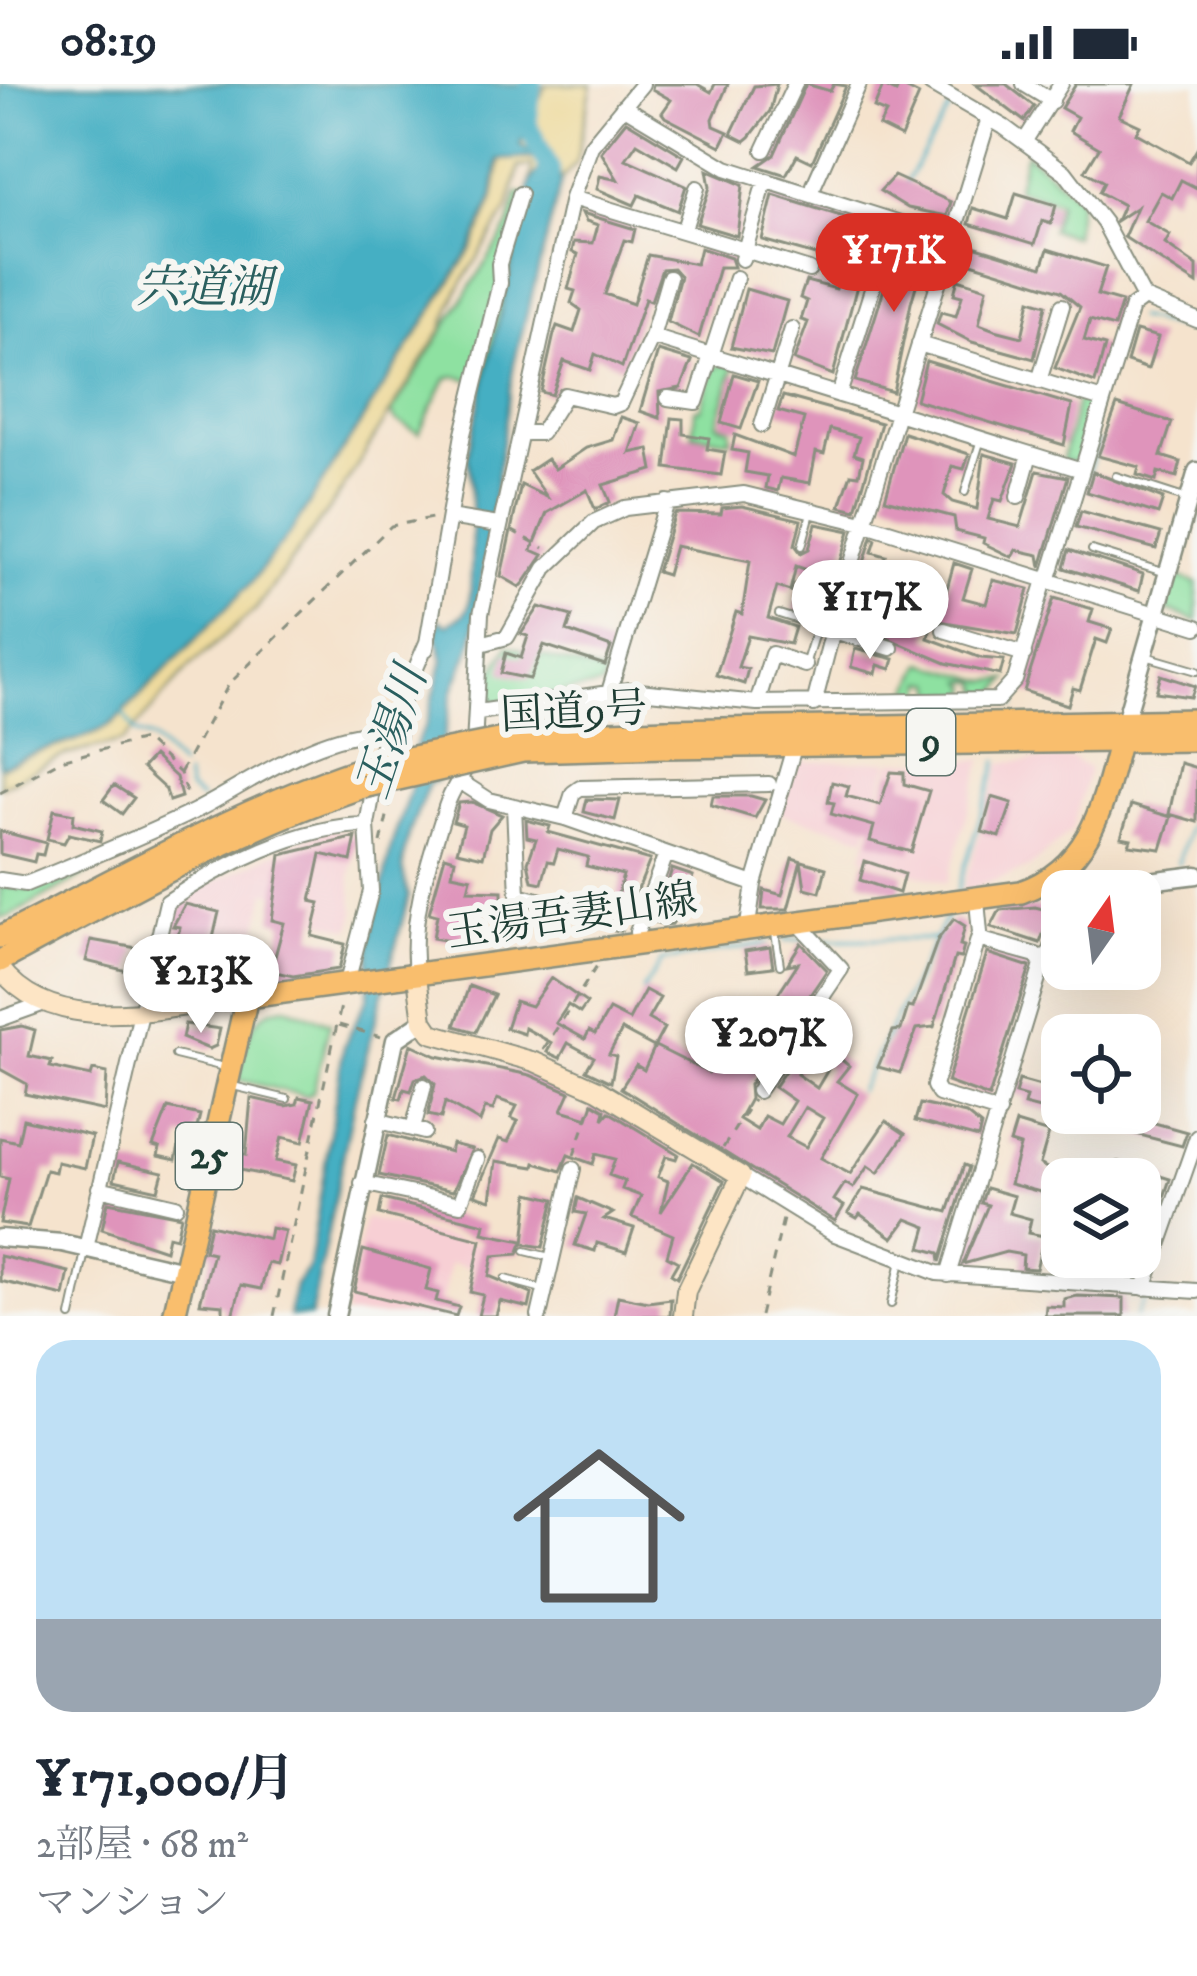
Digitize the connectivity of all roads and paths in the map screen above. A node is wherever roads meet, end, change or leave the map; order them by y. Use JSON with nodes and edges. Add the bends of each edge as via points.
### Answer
{"nodes":[{"id":1,"x":642,"y":84,"type":"edge"},
{"id":2,"x":795,"y":84,"type":"edge"},
{"id":3,"x":860,"y":84,"type":"edge"},
{"id":4,"x":930,"y":84,"type":"edge"},
{"id":5,"x":1024,"y":84,"type":"edge"},
{"id":6,"x":1061,"y":84,"type":"edge"},
{"id":7,"x":1052,"y":101,"type":"junction"},
{"id":8,"x":623,"y":106,"type":"junction"},
{"id":9,"x":989,"y":118,"type":"junction"},
{"id":10,"x":1024,"y":142,"type":"junction"},
{"id":11,"x":764,"y":150,"type":"dead end"},
{"id":12,"x":766,"y":181,"type":"junction"},
{"id":13,"x":814,"y":184,"type":"dead end"},
{"id":14,"x":697,"y":188,"type":"dead end"},
{"id":15,"x":520,"y":194,"type":"dead end"},
{"id":16,"x":572,"y":197,"type":"junction"},
{"id":17,"x":893,"y":222,"type":"junction"},
{"id":18,"x":684,"y":230,"type":"junction"},
{"id":19,"x":951,"y":239,"type":"junction"},
{"id":20,"x":744,"y":255,"type":"junction"},
{"id":21,"x":809,"y":270,"type":"dead end"},
{"id":22,"x":669,"y":278,"type":"dead end"},
{"id":23,"x":736,"y":278,"type":"dead end"},
{"id":24,"x":1144,"y":298,"type":"junction"},
{"id":25,"x":1062,"y":307,"type":"dead end"},
{"id":26,"x":1197,"y":320,"type":"edge"},
{"id":27,"x":792,"y":329,"type":"dead end"},
{"id":28,"x":652,"y":337,"type":"junction"},
{"id":29,"x":919,"y":344,"type":"junction"},
{"id":30,"x":712,"y":357,"type":"junction"},
{"id":31,"x":778,"y":376,"type":"junction"},
{"id":32,"x":1039,"y":380,"type":"junction"},
{"id":33,"x":839,"y":395,"type":"junction"},
{"id":34,"x":668,"y":398,"type":"dead end"},
{"id":35,"x":1103,"y":400,"type":"junction"},
{"id":36,"x":897,"y":413,"type":"junction"},
{"id":37,"x":763,"y":425,"type":"dead end"},
{"id":38,"x":520,"y":433,"type":"junction"},
{"id":39,"x":981,"y":439,"type":"junction"},
{"id":40,"x":1030,"y":454,"type":"junction"},
{"id":41,"x":1082,"y":470,"type":"junction"},
{"id":42,"x":1197,"y":470,"type":"edge"},
{"id":43,"x":1116,"y":476,"type":"dead end"},
{"id":44,"x":965,"y":492,"type":"dead end"},
{"id":45,"x":1018,"y":496,"type":"dead end"},
{"id":46,"x":1188,"y":499,"type":"junction"},
{"id":47,"x":667,"y":502,"type":"junction"},
{"id":48,"x":812,"y":509,"type":"junction"},
{"id":49,"x":450,"y":517,"type":"junction"},
{"id":50,"x":863,"y":523,"type":"junction"},
{"id":51,"x":495,"y":524,"type":"junction"},
{"id":52,"x":1178,"y":532,"type":"junction"},
{"id":53,"x":1197,"y":538,"type":"edge"},
{"id":54,"x":802,"y":546,"type":"dead end"},
{"id":55,"x":1092,"y":550,"type":"dead end"},
{"id":56,"x":556,"y":556,"type":"junction"},
{"id":57,"x":1165,"y":573,"type":"junction"},
{"id":58,"x":1046,"y":581,"type":"junction"},
{"id":59,"x":842,"y":596,"type":"junction"},
{"id":60,"x":1152,"y":613,"type":"junction"},
{"id":61,"x":779,"y":614,"type":"dead end"},
{"id":62,"x":907,"y":615,"type":"dead end"},
{"id":63,"x":1197,"y":627,"type":"edge"},
{"id":64,"x":824,"y":628,"type":"junction"},
{"id":65,"x":944,"y":630,"type":"dead end"},
{"id":66,"x":481,"y":644,"type":"junction"},
{"id":67,"x":891,"y":648,"type":"dead end"},
{"id":68,"x":755,"y":649,"type":"dead end"},
{"id":69,"x":772,"y":654,"type":"junction"},
{"id":70,"x":1024,"y":654,"type":"junction"},
{"id":71,"x":1142,"y":654,"type":"junction"},
{"id":72,"x":805,"y":664,"type":"joint"},
{"id":73,"x":1197,"y":671,"type":"edge"},
{"id":74,"x":609,"y":692,"type":"junction"},
{"id":75,"x":757,"y":703,"type":"junction"},
{"id":76,"x":814,"y":704,"type":"junction"},
{"id":77,"x":478,"y":712,"type":"junction"},
{"id":78,"x":1197,"y":720,"type":"edge"},
{"id":79,"x":1122,"y":731,"type":"junction"},
{"id":80,"x":385,"y":732,"type":"junction"},
{"id":81,"x":666,"y":738,"type":"junction"},
{"id":82,"x":1197,"y":740,"type":"edge"},
{"id":83,"x":795,"y":744,"type":"junction"},
{"id":84,"x":180,"y":773,"type":"junction"},
{"id":85,"x":365,"y":777,"type":"junction"},
{"id":86,"x":460,"y":782,"type":"junction"},
{"id":87,"x":770,"y":784,"type":"dead end"},
{"id":88,"x":0,"y":793,"type":"edge"},
{"id":89,"x":514,"y":806,"type":"junction"},
{"id":90,"x":192,"y":812,"type":"junction"},
{"id":91,"x":566,"y":818,"type":"junction"},
{"id":92,"x":367,"y":825,"type":"junction"},
{"id":93,"x":666,"y":854,"type":"junction"},
{"id":94,"x":1064,"y":870,"type":"edge"},
{"id":95,"x":1197,"y":874,"type":"edge"},
{"id":96,"x":1161,"y":879,"type":"edge"},
{"id":97,"x":0,"y":880,"type":"edge"},
{"id":98,"x":754,"y":884,"type":"junction"},
{"id":99,"x":1041,"y":885,"type":"edge"},
{"id":100,"x":977,"y":902,"type":"junction"},
{"id":101,"x":601,"y":916,"type":"dead end"},
{"id":102,"x":801,"y":926,"type":"junction"},
{"id":103,"x":774,"y":929,"type":"junction"},
{"id":104,"x":638,"y":932,"type":"dead end"},
{"id":105,"x":747,"y":932,"type":"junction"},
{"id":106,"x":0,"y":937,"type":"edge"},
{"id":107,"x":978,"y":939,"type":"junction"},
{"id":108,"x":1041,"y":961,"type":"joint"},
{"id":109,"x":598,"y":963,"type":"dead end"},
{"id":110,"x":0,"y":964,"type":"edge"},
{"id":111,"x":780,"y":964,"type":"dead end"},
{"id":112,"x":409,"y":978,"type":"junction"},
{"id":113,"x":349,"y":985,"type":"junction"},
{"id":114,"x":247,"y":997,"type":"junction"},
{"id":115,"x":42,"y":1004,"type":"junction"},
{"id":116,"x":141,"y":1010,"type":"junction"},
{"id":117,"x":0,"y":1019,"type":"edge"},
{"id":118,"x":423,"y":1021,"type":"junction"},
{"id":119,"x":337,"y":1024,"type":"junction"},
{"id":120,"x":385,"y":1037,"type":"dead end"},
{"id":121,"x":175,"y":1055,"type":"dead end"},
{"id":122,"x":535,"y":1062,"type":"junction"},
{"id":123,"x":228,"y":1077,"type":"junction"},
{"id":124,"x":424,"y":1087,"type":"dead end"},
{"id":125,"x":598,"y":1090,"type":"junction"},
{"id":126,"x":758,"y":1091,"type":"joint"},
{"id":127,"x":287,"y":1099,"type":"dead end"},
{"id":128,"x":999,"y":1112,"type":"junction"},
{"id":129,"x":376,"y":1120,"type":"junction"},
{"id":130,"x":1197,"y":1137,"type":"edge"},
{"id":131,"x":478,"y":1159,"type":"dead end"},
{"id":132,"x":715,"y":1160,"type":"junction"},
{"id":133,"x":573,"y":1169,"type":"joint"},
{"id":134,"x":741,"y":1176,"type":"junction"},
{"id":135,"x":362,"y":1183,"type":"junction"},
{"id":136,"x":99,"y":1189,"type":"junction"},
{"id":137,"x":176,"y":1206,"type":"dead end"},
{"id":138,"x":790,"y":1207,"type":"junction"},
{"id":139,"x":0,"y":1238,"type":"edge"},
{"id":140,"x":86,"y":1248,"type":"junction"},
{"id":141,"x":524,"y":1252,"type":"dead end"},
{"id":142,"x":555,"y":1258,"type":"junction"},
{"id":143,"x":901,"y":1261,"type":"junction"},
{"id":144,"x":184,"y":1271,"type":"junction"},
{"id":145,"x":948,"y":1275,"type":"junction"},
{"id":146,"x":1092,"y":1278,"type":"edge"},
{"id":147,"x":505,"y":1279,"type":"dead end"},
{"id":148,"x":1092,"y":1285,"type":"junction"},
{"id":149,"x":1144,"y":1288,"type":"junction"},
{"id":150,"x":548,"y":1290,"type":"junction"},
{"id":151,"x":1197,"y":1291,"type":"edge"},
{"id":152,"x":891,"y":1304,"type":"dead end"},
{"id":153,"x":273,"y":1315,"type":"edge"},
{"id":154,"x":71,"y":1316,"type":"edge"},
{"id":155,"x":174,"y":1316,"type":"edge"},
{"id":156,"x":336,"y":1316,"type":"edge"},
{"id":157,"x":539,"y":1316,"type":"edge"},
{"id":158,"x":683,"y":1316,"type":"edge"},
{"id":159,"x":760,"y":1316,"type":"edge"}],
"edges":[{"from":1,"to":8,"type":"street"},
{"from":2,"to":11,"type":"street"},
{"from":3,"to":13,"type":"street"},
{"from":4,"to":9,"type":"street"},
{"from":5,"to":7,"type":"street"},
{"from":6,"to":7,"type":"street"},
{"from":7,"to":10,"type":"street"},
{"from":8,"to":12,"type":"street","via":[[726,169]]},
{"from":8,"to":16,"type":"street","via":[[591,146]]},
{"from":9,"to":10,"type":"street"},
{"from":9,"to":19,"type":"street"},
{"from":10,"to":24,"type":"street","via":[[1085,194]]},
{"from":12,"to":17,"type":"street"},
{"from":12,"to":20,"type":"street"},
{"from":14,"to":18,"type":"street"},
{"from":15,"to":49,"type":"street"},
{"from":16,"to":18,"type":"street"},
{"from":16,"to":38,"type":"street"},
{"from":17,"to":19,"type":"street"},
{"from":17,"to":33,"type":"street"},
{"from":18,"to":20,"type":"street"},
{"from":19,"to":29,"type":"street"},
{"from":20,"to":21,"type":"street"},
{"from":22,"to":28,"type":"street"},
{"from":23,"to":30,"type":"street"},
{"from":24,"to":26,"type":"street"},
{"from":24,"to":35,"type":"street","via":[[1132,307]]},
{"from":25,"to":32,"type":"street"},
{"from":27,"to":31,"type":"street"},
{"from":28,"to":30,"type":"street"},
{"from":28,"to":38,"type":"street","via":[[621,403],[565,395],[541,433]]},
{"from":29,"to":32,"type":"street"},
{"from":29,"to":36,"type":"street"},
{"from":30,"to":31,"type":"street"},
{"from":30,"to":34,"type":"street","via":[[695,403]]},
{"from":31,"to":33,"type":"street"},
{"from":31,"to":37,"type":"street"},
{"from":32,"to":35,"type":"street"},
{"from":33,"to":36,"type":"street"},
{"from":35,"to":41,"type":"street"},
{"from":36,"to":39,"type":"street"},
{"from":36,"to":50,"type":"street"},
{"from":38,"to":51,"type":"street"},
{"from":39,"to":40,"type":"street"},
{"from":39,"to":44,"type":"lane"},
{"from":40,"to":41,"type":"street"},
{"from":40,"to":45,"type":"street"},
{"from":41,"to":58,"type":"street"},
{"from":42,"to":46,"type":"street"},
{"from":43,"to":46,"type":"lane"},
{"from":46,"to":52,"type":"street"},
{"from":47,"to":48,"type":"street","via":[[744,494]]},
{"from":47,"to":56,"type":"street","via":[[608,514]]},
{"from":47,"to":74,"type":"street"},
{"from":48,"to":50,"type":"street"},
{"from":48,"to":54,"type":"lane"},
{"from":49,"to":51,"type":"street"},
{"from":49,"to":80,"type":"street","via":[[427,644]]},
{"from":49,"to":84,"type":"path","via":[[386,530],[220,694]]},
{"from":50,"to":58,"type":"street"},
{"from":50,"to":59,"type":"street"},
{"from":51,"to":56,"type":"path"},
{"from":51,"to":66,"type":"street"},
{"from":52,"to":53,"type":"lane"},
{"from":52,"to":57,"type":"street"},
{"from":55,"to":57,"type":"lane"},
{"from":56,"to":66,"type":"street","via":[[512,632]]},
{"from":57,"to":60,"type":"street"},
{"from":58,"to":60,"type":"street"},
{"from":58,"to":70,"type":"street"},
{"from":59,"to":62,"type":"lane"},
{"from":59,"to":64,"type":"street"},
{"from":60,"to":63,"type":"street"},
{"from":60,"to":71,"type":"street"},
{"from":61,"to":64,"type":"lane"},
{"from":64,"to":67,"type":"street"},
{"from":64,"to":72,"type":"lane"},
{"from":64,"to":76,"type":"street"},
{"from":65,"to":70,"type":"street"},
{"from":66,"to":77,"type":"street"},
{"from":68,"to":69,"type":"street"},
{"from":69,"to":72,"type":"street"},
{"from":69,"to":75,"type":"street"},
{"from":70,"to":76,"type":"street","via":[[1011,690],[997,700]]},
{"from":71,"to":73,"type":"lane"},
{"from":71,"to":79,"type":"street"},
{"from":74,"to":75,"type":"street"},
{"from":74,"to":77,"type":"street"},
{"from":75,"to":76,"type":"street"},
{"from":77,"to":86,"type":"street"},
{"from":78,"to":79,"type":"main road","name":"国道9号","number":"9"},
{"from":79,"to":81,"type":"main road","name":"国道9号","number":"9"},
{"from":79,"to":82,"type":"main road","name":"国道9号","number":"9"},
{"from":79,"to":83,"type":"main road","name":"国道9号","number":"9"},
{"from":79,"to":94,"type":"main road","via":[[1096,826]]},
{"from":80,"to":90,"type":"street","via":[[347,737]]},
{"from":80,"to":92,"type":"street"},
{"from":81,"to":83,"type":"main road","name":"国道9号","number":"9"},
{"from":81,"to":85,"type":"main road","name":"国道9号","number":"9","bridge":true},
{"from":83,"to":98,"type":"street"},
{"from":84,"to":88,"type":"path","via":[[144,739],[61,760]]},
{"from":84,"to":90,"type":"path"},
{"from":85,"to":106,"type":"main road","name":"国道9号","number":"9","via":[[305,787]]},
{"from":85,"to":110,"type":"main road","name":"国道9号","number":"9"},
{"from":86,"to":89,"type":"street"},
{"from":86,"to":112,"type":"street","via":[[447,802]]},
{"from":87,"to":91,"type":"street","via":[[580,788]]},
{"from":89,"to":91,"type":"street"},
{"from":89,"to":101,"type":"street","via":[[518,895]]},
{"from":90,"to":97,"type":"street","via":[[26,884]]},
{"from":91,"to":93,"type":"street"},
{"from":92,"to":113,"type":"street","via":[[370,891]]},
{"from":92,"to":116,"type":"street","via":[[337,825],[266,851],[167,902]]},
{"from":93,"to":98,"type":"street"},
{"from":93,"to":104,"type":"street"},
{"from":95,"to":96,"type":"street"},
{"from":98,"to":105,"type":"street"},
{"from":99,"to":100,"type":"main road","name":"玉湯吾妻山線"},
{"from":100,"to":102,"type":"main road","name":"玉湯吾妻山線"},
{"from":100,"to":107,"type":"street"},
{"from":102,"to":103,"type":"main road","name":"玉湯吾妻山線"},
{"from":102,"to":126,"type":"street","via":[[841,969]]},
{"from":103,"to":105,"type":"main road","name":"玉湯吾妻山線"},
{"from":103,"to":111,"type":"lane"},
{"from":105,"to":112,"type":"main road","name":"玉湯吾妻山線"},
{"from":107,"to":108,"type":"street"},
{"from":107,"to":128,"type":"street","via":[[934,1086]]},
{"from":108,"to":128,"type":"street"},
{"from":109,"to":122,"type":"path"},
{"from":110,"to":115,"type":"main road","via":[[17,989]]},
{"from":112,"to":113,"type":"main road","name":"玉湯吾妻山線"},
{"from":112,"to":118,"type":"main road"},
{"from":113,"to":114,"type":"main road","name":"玉湯吾妻山線"},
{"from":113,"to":119,"type":"path"},
{"from":114,"to":116,"type":"main road"},
{"from":114,"to":123,"type":"main road","number":"25"},
{"from":115,"to":116,"type":"main road","via":[[73,1012]]},
{"from":115,"to":117,"type":"street"},
{"from":116,"to":136,"type":"street"},
{"from":118,"to":122,"type":"main road","via":[[437,1036]]},
{"from":118,"to":129,"type":"street","via":[[396,1037]]},
{"from":119,"to":120,"type":"path"},
{"from":119,"to":153,"type":"path"},
{"from":121,"to":123,"type":"lane"},
{"from":122,"to":125,"type":"main road"},
{"from":123,"to":127,"type":"lane"},
{"from":123,"to":144,"type":"main road","number":"25"},
{"from":124,"to":129,"type":"street","via":[[419,1131]]},
{"from":125,"to":132,"type":"main road"},
{"from":125,"to":133,"type":"path"},
{"from":126,"to":132,"type":"path"},
{"from":128,"to":145,"type":"street"},
{"from":129,"to":135,"type":"street"},
{"from":130,"to":149,"type":"street"},
{"from":131,"to":135,"type":"street","via":[[460,1204]]},
{"from":132,"to":134,"type":"main road"},
{"from":133,"to":142,"type":"street"},
{"from":134,"to":138,"type":"street"},
{"from":134,"to":158,"type":"main road","via":[[686,1291]]},
{"from":135,"to":156,"type":"street"},
{"from":136,"to":137,"type":"street"},
{"from":136,"to":140,"type":"street"},
{"from":138,"to":143,"type":"street"},
{"from":138,"to":159,"type":"path"},
{"from":139,"to":140,"type":"street"},
{"from":140,"to":144,"type":"street"},
{"from":140,"to":154,"type":"lane"},
{"from":141,"to":142,"type":"lane"},
{"from":142,"to":150,"type":"street"},
{"from":143,"to":145,"type":"street"},
{"from":143,"to":152,"type":"lane"},
{"from":144,"to":155,"type":"main road","number":"25"},
{"from":145,"to":148,"type":"street"},
{"from":146,"to":148,"type":"lane"},
{"from":147,"to":150,"type":"lane"},
{"from":148,"to":149,"type":"street"},
{"from":149,"to":151,"type":"street"},
{"from":150,"to":157,"type":"street"}]}
